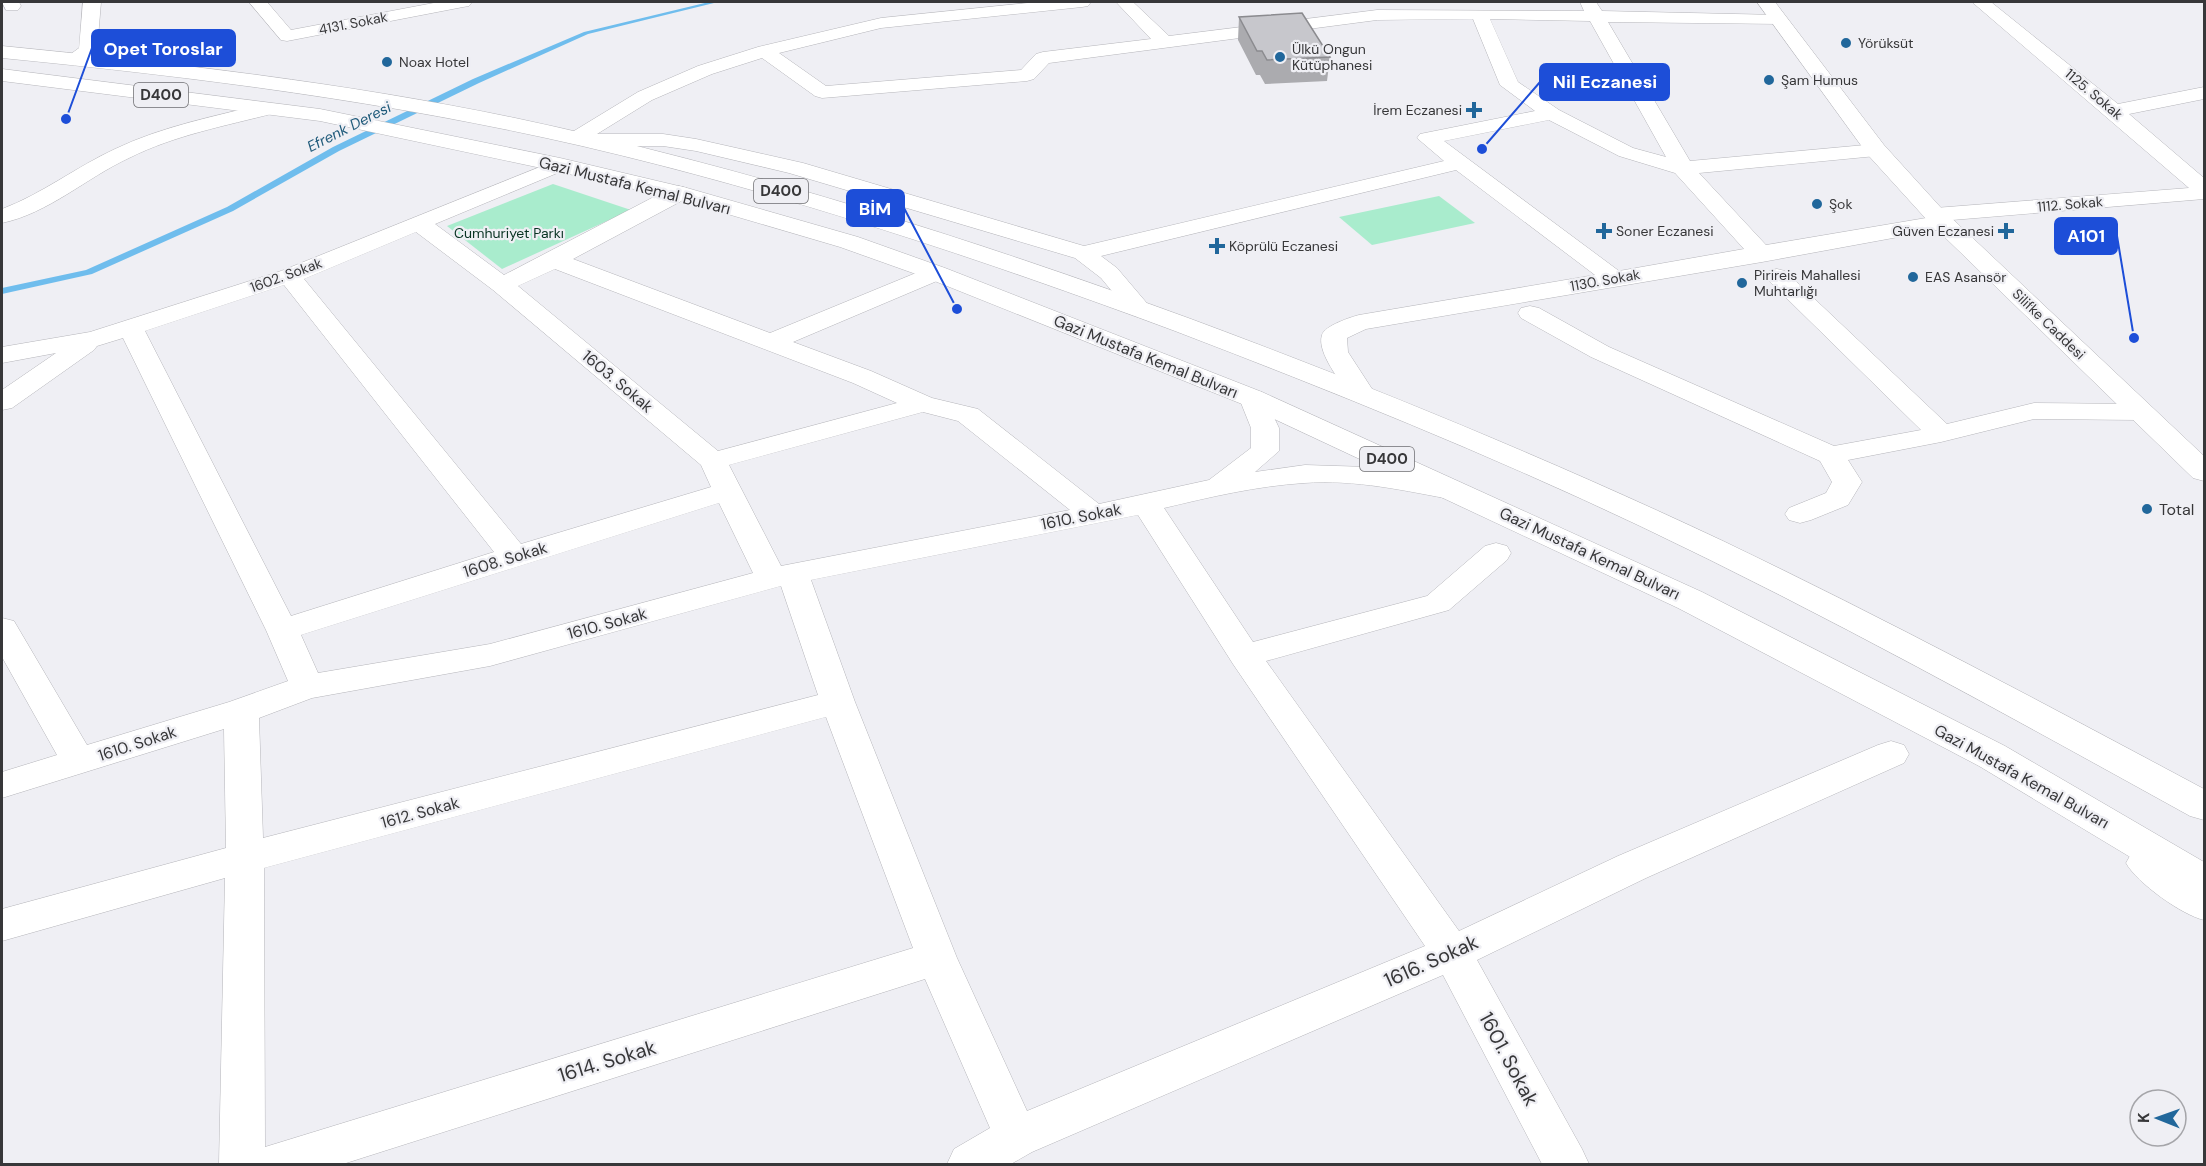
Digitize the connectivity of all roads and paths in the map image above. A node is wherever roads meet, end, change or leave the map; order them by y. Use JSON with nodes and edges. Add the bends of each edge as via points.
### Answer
{"nodes":[{"id":1,"x":97,"y":2,"type":"edge"},
{"id":2,"x":258,"y":2,"type":"edge"},
{"id":3,"x":463,"y":2,"type":"edge"},
{"id":4,"x":1082,"y":2,"type":"edge"},
{"id":5,"x":1124,"y":2,"type":"edge"},
{"id":6,"x":1767,"y":2,"type":"edge"},
{"id":7,"x":1990,"y":3,"type":"edge"},
{"id":8,"x":1371,"y":8,"type":"edge"},
{"id":9,"x":1592,"y":9,"type":"edge"},
{"id":10,"x":1479,"y":14,"type":"junction"},
{"id":11,"x":1779,"y":20,"type":"junction"},
{"id":12,"x":1165,"y":42,"type":"junction"},
{"id":13,"x":764,"y":51,"type":"junction"},
{"id":14,"x":2,"y":52,"type":"edge"},
{"id":15,"x":73,"y":59,"type":"junction"},
{"id":16,"x":2,"y":75,"type":"edge"},
{"id":17,"x":2205,"y":93,"type":"edge"},
{"id":18,"x":268,"y":109,"type":"junction"},
{"id":19,"x":2114,"y":111,"type":"junction"},
{"id":20,"x":1551,"y":114,"type":"junction"},
{"id":21,"x":641,"y":115,"type":"junction"},
{"id":22,"x":574,"y":138,"type":"junction"},
{"id":23,"x":663,"y":140,"type":"junction"},
{"id":24,"x":1876,"y":150,"type":"junction"},
{"id":25,"x":1460,"y":163,"type":"junction"},
{"id":26,"x":560,"y":165,"type":"junction"},
{"id":27,"x":1683,"y":168,"type":"junction"},
{"id":28,"x":2205,"y":191,"type":"edge"},
{"id":29,"x":679,"y":193,"type":"junction"},
{"id":30,"x":2,"y":216,"type":"edge"},
{"id":31,"x":1939,"y":219,"type":"junction"},
{"id":32,"x":418,"y":224,"type":"junction"},
{"id":33,"x":1083,"y":254,"type":"junction"},
{"id":34,"x":1762,"y":255,"type":"junction"},
{"id":35,"x":554,"y":260,"type":"junction"},
{"id":36,"x":936,"y":273,"type":"junction"},
{"id":37,"x":289,"y":276,"type":"junction"},
{"id":38,"x":1777,"y":276,"type":"dead end"},
{"id":39,"x":1614,"y":278,"type":"junction"},
{"id":40,"x":502,"y":285,"type":"junction"},
{"id":41,"x":1139,"y":308,"type":"junction"},
{"id":42,"x":1530,"y":314,"type":"dead end"},
{"id":43,"x":130,"y":327,"type":"junction"},
{"id":44,"x":94,"y":339,"type":"junction"},
{"id":45,"x":771,"y":342,"type":"junction"},
{"id":46,"x":2,"y":355,"type":"edge"},
{"id":47,"x":1361,"y":392,"type":"junction"},
{"id":48,"x":1252,"y":398,"type":"junction"},
{"id":49,"x":2,"y":402,"type":"edge"},
{"id":50,"x":923,"y":404,"type":"junction"},
{"id":51,"x":2140,"y":412,"type":"junction"},
{"id":52,"x":1941,"y":434,"type":"junction"},
{"id":53,"x":1832,"y":455,"type":"junction"},
{"id":54,"x":713,"y":461,"type":"junction"},
{"id":55,"x":2204,"y":472,"type":"edge"},
{"id":56,"x":1219,"y":486,"type":"junction"},
{"id":57,"x":729,"y":491,"type":"junction"},
{"id":58,"x":1461,"y":492,"type":"junction"},
{"id":59,"x":1146,"y":504,"type":"junction"},
{"id":60,"x":1092,"y":513,"type":"junction"},
{"id":61,"x":1800,"y":514,"type":"dead end"},
{"id":62,"x":1496,"y":553,"type":"dead end"},
{"id":63,"x":514,"y":555,"type":"junction"},
{"id":64,"x":782,"y":576,"type":"junction"},
{"id":65,"x":2,"y":629,"type":"edge"},
{"id":66,"x":282,"y":630,"type":"junction"},
{"id":67,"x":1245,"y":656,"type":"junction"},
{"id":68,"x":307,"y":687,"type":"junction"},
{"id":69,"x":838,"y":702,"type":"junction"},
{"id":70,"x":241,"y":711,"type":"junction"},
{"id":71,"x":1891,"y":754,"type":"dead end"},
{"id":72,"x":1992,"y":756,"type":"junction"},
{"id":73,"x":79,"y":762,"type":"junction"},
{"id":74,"x":2,"y":785,"type":"edge"},
{"id":75,"x":2205,"y":806,"type":"edge"},
{"id":76,"x":245,"y":858,"type":"junction"},
{"id":77,"x":2205,"y":882,"type":"edge"},
{"id":78,"x":2205,"y":904,"type":"edge"},
{"id":79,"x":2,"y":925,"type":"edge"},
{"id":80,"x":1452,"y":953,"type":"junction"},
{"id":81,"x":938,"y":958,"type":"junction"},
{"id":82,"x":1016,"y":1137,"type":"junction"},
{"id":83,"x":242,"y":1164,"type":"edge"},
{"id":84,"x":277,"y":1164,"type":"edge"},
{"id":85,"x":970,"y":1164,"type":"edge"},
{"id":86,"x":1566,"y":1164,"type":"edge"}],
"edges":[{"from":1,"to":15,"type":"street","via":[[88,50]]},
{"from":2,"to":3,"type":"street","name":"4131. Sokak","via":[[287,36]]},
{"from":4,"to":13,"type":"street","via":[[881,23]]},
{"from":5,"to":12,"type":"street"},
{"from":6,"to":11,"type":"main road","name":"Silifke Caddesi"},
{"from":7,"to":19,"type":"street","name":"1125. Sokak"},
{"from":8,"to":10,"type":"street"},
{"from":8,"to":12,"type":"street"},
{"from":9,"to":10,"type":"street"},
{"from":9,"to":11,"type":"street"},
{"from":9,"to":27,"type":"street"},
{"from":10,"to":20,"type":"street","via":[[1510,85]]},
{"from":11,"to":24,"type":"main road","name":"Silifke Caddesi"},
{"from":12,"to":13,"type":"street","via":[[1043,58],[1027,75],[822,92]]},
{"from":13,"to":21,"type":"street","via":[[705,70],[645,96]]},
{"from":14,"to":15,"type":"main road","name":"Gazi Mustafa Kemal Bulvarı","number":"D400"},
{"from":15,"to":22,"type":"main road","name":"Gazi Mustafa Kemal Bulvarı","number":"D400","via":[[357,94]]},
{"from":16,"to":18,"type":"main road","name":"Gazi Mustafa Kemal Bulvarı","number":"D400"},
{"from":17,"to":19,"type":"street"},
{"from":18,"to":26,"type":"main road","name":"Gazi Mustafa Kemal Bulvarı","number":"D400","via":[[320,115]]},
{"from":18,"to":30,"type":"street","via":[[164,135],[120,154],[35,204]]},
{"from":19,"to":28,"type":"street","name":"1125. Sokak"},
{"from":20,"to":25,"type":"street","via":[[1427,138]]},
{"from":20,"to":27,"type":"street","via":[[1626,152]]},
{"from":21,"to":22,"type":"street"},
{"from":21,"to":23,"type":"street"},
{"from":22,"to":23,"type":"street"},
{"from":22,"to":41,"type":"main road","name":"Gazi Mustafa Kemal Bulvarı","number":"D400","via":[[733,177],[897,225]]},
{"from":23,"to":33,"type":"street","via":[[795,168]]},
{"from":24,"to":27,"type":"street"},
{"from":24,"to":31,"type":"main road","name":"Silifke Caddesi"},
{"from":25,"to":33,"type":"street"},
{"from":25,"to":39,"type":"street"},
{"from":26,"to":29,"type":"main road","name":"Gazi Mustafa Kemal Bulvarı","number":"D400"},
{"from":26,"to":32,"type":"street","name":"1602. Sokak"},
{"from":27,"to":34,"type":"street"},
{"from":28,"to":31,"type":"street","name":"1112. Sokak"},
{"from":29,"to":35,"type":"street"},
{"from":29,"to":36,"type":"main road","name":"Gazi Mustafa Kemal Bulvarı","number":"D400","via":[[849,242]]},
{"from":31,"to":34,"type":"street","name":"1130. Sokak"},
{"from":31,"to":51,"type":"main road","name":"Silifke Caddesi"},
{"from":32,"to":37,"type":"street","name":"1602. Sokak"},
{"from":32,"to":40,"type":"street","name":"1603. Sokak"},
{"from":33,"to":41,"type":"street","via":[[1109,273]]},
{"from":34,"to":39,"type":"street","name":"1130. Sokak"},
{"from":35,"to":40,"type":"street"},
{"from":35,"to":45,"type":"street"},
{"from":36,"to":45,"type":"street"},
{"from":36,"to":48,"type":"main road","name":"Gazi Mustafa Kemal Bulvarı","number":"D400"},
{"from":37,"to":43,"type":"street","name":"1602. Sokak"},
{"from":37,"to":63,"type":"street"},
{"from":38,"to":52,"type":"street"},
{"from":39,"to":47,"type":"street","name":"1130. Sokak","via":[[1359,323],[1334,335],[1335,352]]},
{"from":40,"to":54,"type":"street","name":"1603. Sokak"},
{"from":41,"to":47,"type":"main road","name":"Gazi Mustafa Kemal Bulvarı","number":"D400"},
{"from":42,"to":53,"type":"street","via":[[1600,352]]},
{"from":43,"to":44,"type":"street","name":"1602. Sokak"},
{"from":43,"to":66,"type":"street"},
{"from":44,"to":46,"type":"street","name":"1602. Sokak"},
{"from":44,"to":49,"type":"street"},
{"from":45,"to":50,"type":"street"},
{"from":47,"to":75,"type":"main road","name":"Gazi Mustafa Kemal Bulvarı","number":"D400","via":[[1711,548],[1958,672]]},
{"from":48,"to":56,"type":"street","via":[[1265,428],[1264,451]]},
{"from":48,"to":58,"type":"main road","name":"Gazi Mustafa Kemal Bulvarı","number":"D400"},
{"from":50,"to":54,"type":"street"},
{"from":50,"to":60,"type":"street","via":[[968,415]]},
{"from":51,"to":52,"type":"street","via":[[2034,411]]},
{"from":51,"to":55,"type":"main road","name":"Silifke Caddesi"},
{"from":52,"to":53,"type":"street"},
{"from":53,"to":61,"type":"street","via":[[1846,482],[1838,499]]},
{"from":54,"to":57,"type":"street","name":"1603. Sokak"},
{"from":56,"to":58,"type":"street","name":"1610. Sokak","via":[[1305,474],[1368,476]]},
{"from":56,"to":59,"type":"street","name":"1610. Sokak"},
{"from":57,"to":63,"type":"street","name":"1608. Sokak"},
{"from":57,"to":64,"type":"street","name":"1603. Sokak"},
{"from":58,"to":72,"type":"main road","name":"Gazi Mustafa Kemal Bulvarı","number":"D400","via":[[1690,600]]},
{"from":59,"to":60,"type":"street","name":"1610. Sokak"},
{"from":59,"to":67,"type":"street","name":"1601. Sokak"},
{"from":60,"to":64,"type":"street","name":"1610. Sokak"},
{"from":62,"to":67,"type":"street","via":[[1438,603]]},
{"from":63,"to":66,"type":"street","name":"1608. Sokak"},
{"from":64,"to":68,"type":"street","name":"1610. Sokak","via":[[490,655]]},
{"from":64,"to":69,"type":"street","name":"1603. Sokak"},
{"from":65,"to":73,"type":"street"},
{"from":66,"to":68,"type":"street"},
{"from":67,"to":80,"type":"street","name":"1601. Sokak"},
{"from":68,"to":70,"type":"street","name":"1610. Sokak"},
{"from":69,"to":76,"type":"street","name":"1612. Sokak"},
{"from":69,"to":81,"type":"street","name":"1603. Sokak"},
{"from":70,"to":73,"type":"street","name":"1610. Sokak"},
{"from":70,"to":76,"type":"street"},
{"from":71,"to":80,"type":"street","name":"1616. Sokak","via":[[1632,867]]},
{"from":72,"to":77,"type":"main road","name":"Gazi Mustafa Kemal Bulvarı","number":"D400"},
{"from":72,"to":78,"type":"main road"},
{"from":73,"to":74,"type":"street","name":"1610. Sokak"},
{"from":76,"to":79,"type":"street","name":"1612. Sokak"},
{"from":76,"to":83,"type":"street"},
{"from":80,"to":82,"type":"street","name":"1616. Sokak"},
{"from":80,"to":86,"type":"street","name":"1601. Sokak"},
{"from":81,"to":82,"type":"street","name":"1603. Sokak"},
{"from":81,"to":84,"type":"street","name":"1614. Sokak"},
{"from":82,"to":85,"type":"street","name":"1616. Sokak"}]}
